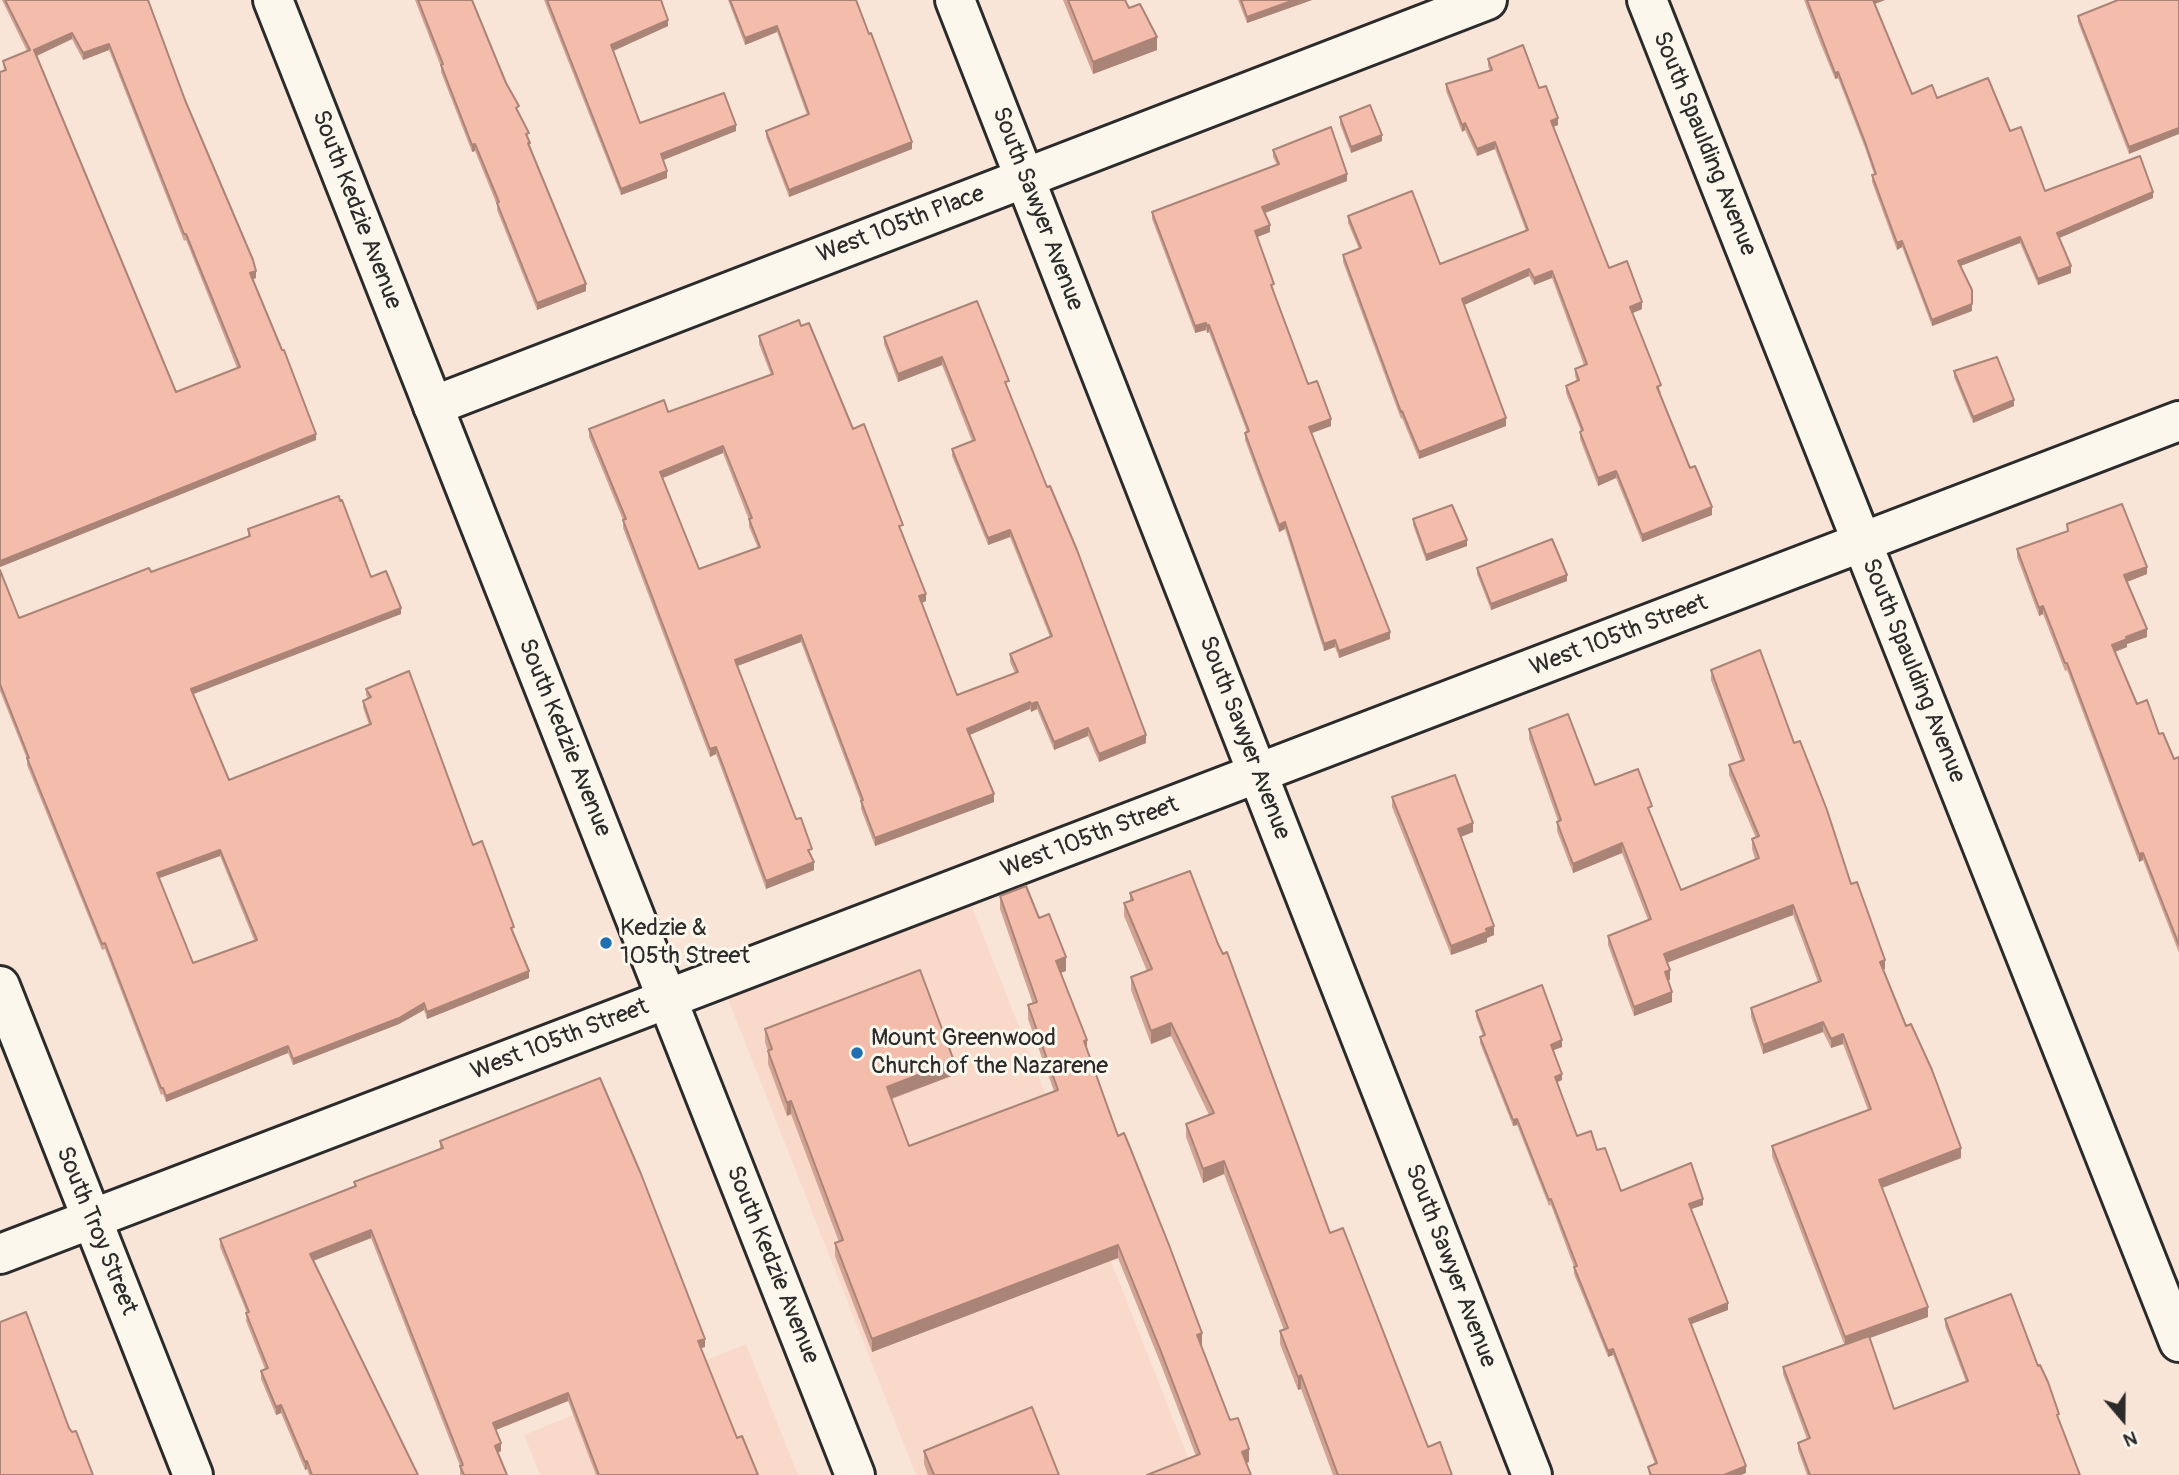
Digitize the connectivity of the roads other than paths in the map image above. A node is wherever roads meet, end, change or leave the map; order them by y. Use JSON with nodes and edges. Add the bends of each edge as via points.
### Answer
{"nodes":[{"id":1,"x":273,"y":0,"type":"edge"},
{"id":2,"x":956,"y":0,"type":"edge"},
{"id":3,"x":1487,"y":0,"type":"edge"},
{"id":4,"x":1647,"y":0,"type":"edge"},
{"id":5,"x":1025,"y":177,"type":"junction"},
{"id":6,"x":433,"y":406,"type":"junction"},
{"id":7,"x":2179,"y":421,"type":"edge"},
{"id":8,"x":1862,"y":543,"type":"junction"},
{"id":9,"x":1258,"y":774,"type":"junction"},
{"id":10,"x":0,"y":986,"type":"edge"},
{"id":11,"x":667,"y":1000,"type":"junction"},
{"id":12,"x":92,"y":1219,"type":"junction"},
{"id":13,"x":0,"y":1254,"type":"edge"},
{"id":14,"x":2179,"y":1342,"type":"edge"},
{"id":15,"x":192,"y":1475,"type":"edge"},
{"id":16,"x":855,"y":1475,"type":"edge"},
{"id":17,"x":1532,"y":1475,"type":"edge"}],
"edges":[{"from":1,"to":6,"type":"street","name":"South Kedzie Avenue"},
{"from":2,"to":5,"type":"street","name":"South Sawyer Avenue"},
{"from":3,"to":5,"type":"street","name":"West 105th Place"},
{"from":4,"to":8,"type":"street","name":"South Spaulding Avenue"},
{"from":5,"to":6,"type":"street","name":"West 105th Place"},
{"from":5,"to":9,"type":"street","name":"South Sawyer Avenue"},
{"from":6,"to":11,"type":"street","name":"South Kedzie Avenue"},
{"from":7,"to":8,"type":"street","name":"West 105th Street"},
{"from":8,"to":9,"type":"street","name":"West 105th Street"},
{"from":8,"to":14,"type":"street","name":"South Spaulding Avenue"},
{"from":9,"to":11,"type":"street","name":"West 105th Street"},
{"from":9,"to":17,"type":"street","name":"South Sawyer Avenue"},
{"from":10,"to":12,"type":"street","name":"South Troy Street"},
{"from":11,"to":12,"type":"street","name":"West 105th Street"},
{"from":11,"to":16,"type":"street","name":"South Kedzie Avenue"},
{"from":12,"to":13,"type":"street","name":"West 105th Street"},
{"from":12,"to":15,"type":"street","name":"South Troy Street"}]}
